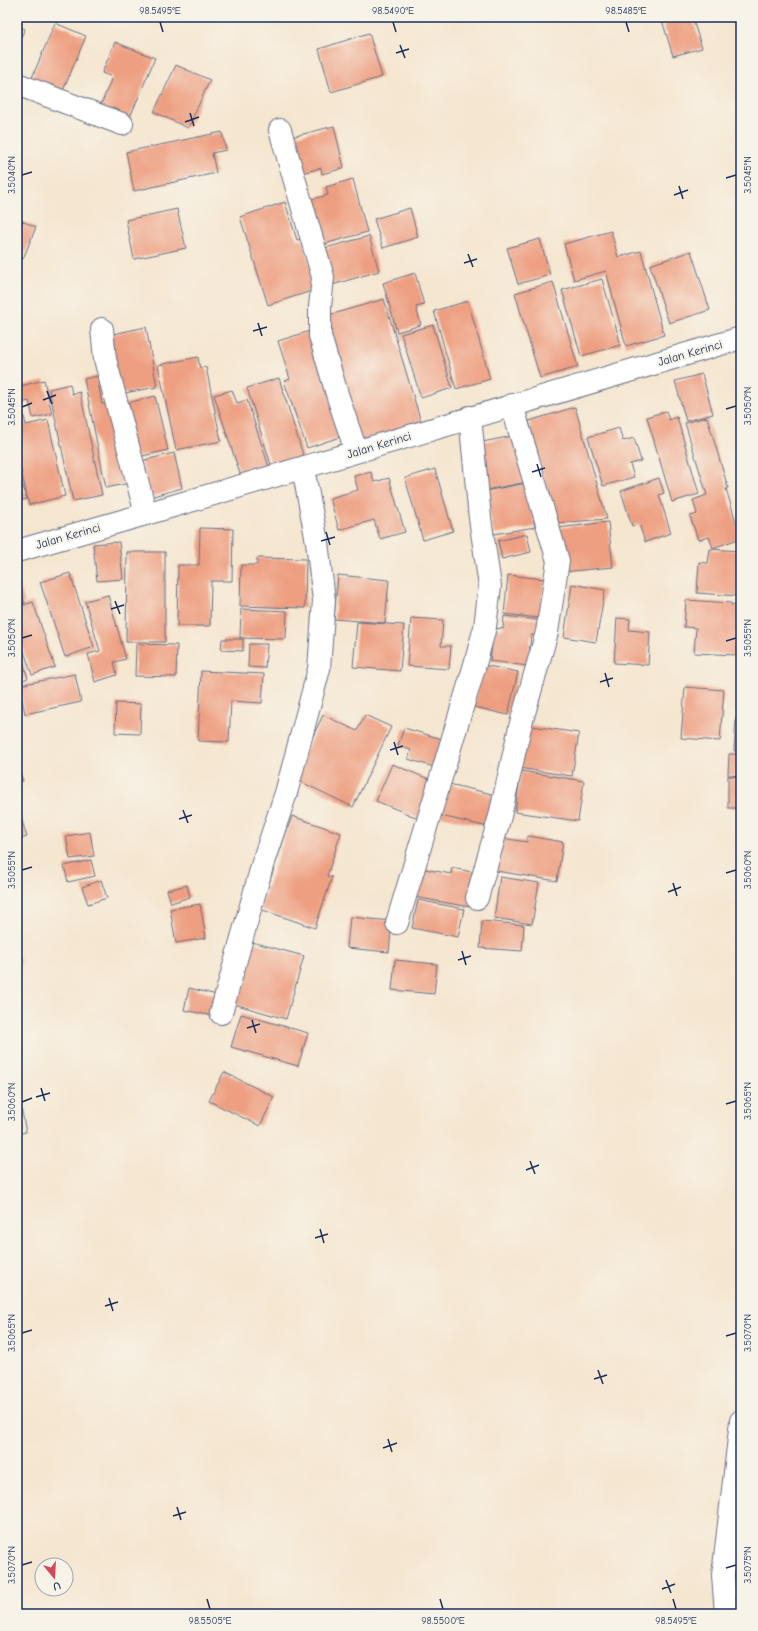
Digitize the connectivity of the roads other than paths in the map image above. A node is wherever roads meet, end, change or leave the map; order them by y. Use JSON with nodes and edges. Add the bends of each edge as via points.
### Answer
{"nodes":[{"id":1,"x":17,"y":84,"type":"edge"},
{"id":2,"x":122,"y":124,"type":"dead end"},
{"id":3,"x":280,"y":130,"type":"dead end"},
{"id":4,"x":102,"y":329,"type":"dead end"},
{"id":5,"x":741,"y":338,"type":"edge"},
{"id":6,"x":512,"y":405,"type":"junction"},
{"id":7,"x":470,"y":418,"type":"junction"},
{"id":8,"x":356,"y":451,"type":"junction"},
{"id":9,"x":303,"y":468,"type":"junction"},
{"id":10,"x":146,"y":514,"type":"junction"},
{"id":11,"x":17,"y":551,"type":"edge"},
{"id":12,"x":477,"y":898,"type":"dead end"},
{"id":13,"x":397,"y":923,"type":"dead end"},
{"id":14,"x":221,"y":1013,"type":"dead end"},
{"id":15,"x":741,"y":1421,"type":"edge"},
{"id":16,"x":726,"y":1614,"type":"edge"}],
"edges":[{"from":1,"to":2,"type":"street"},
{"from":3,"to":8,"type":"street","via":[[323,277],[320,336]]},
{"from":4,"to":10,"type":"street","via":[[106,360]]},
{"from":5,"to":6,"type":"street","name":"Jalan Kerinci"},
{"from":6,"to":7,"type":"street","name":"Jalan Kerinci"},
{"from":6,"to":12,"type":"street","via":[[558,560],[547,632]]},
{"from":7,"to":8,"type":"street","name":"Jalan Kerinci"},
{"from":7,"to":13,"type":"street","via":[[490,586],[485,627]]},
{"from":8,"to":9,"type":"street","name":"Jalan Kerinci"},
{"from":9,"to":10,"type":"street","name":"Jalan Kerinci"},
{"from":9,"to":14,"type":"street","via":[[317,542],[324,600],[319,669],[286,793],[264,859]]},
{"from":10,"to":11,"type":"street","name":"Jalan Kerinci"},
{"from":15,"to":16,"type":"street","via":[[723,1575]]}]}
